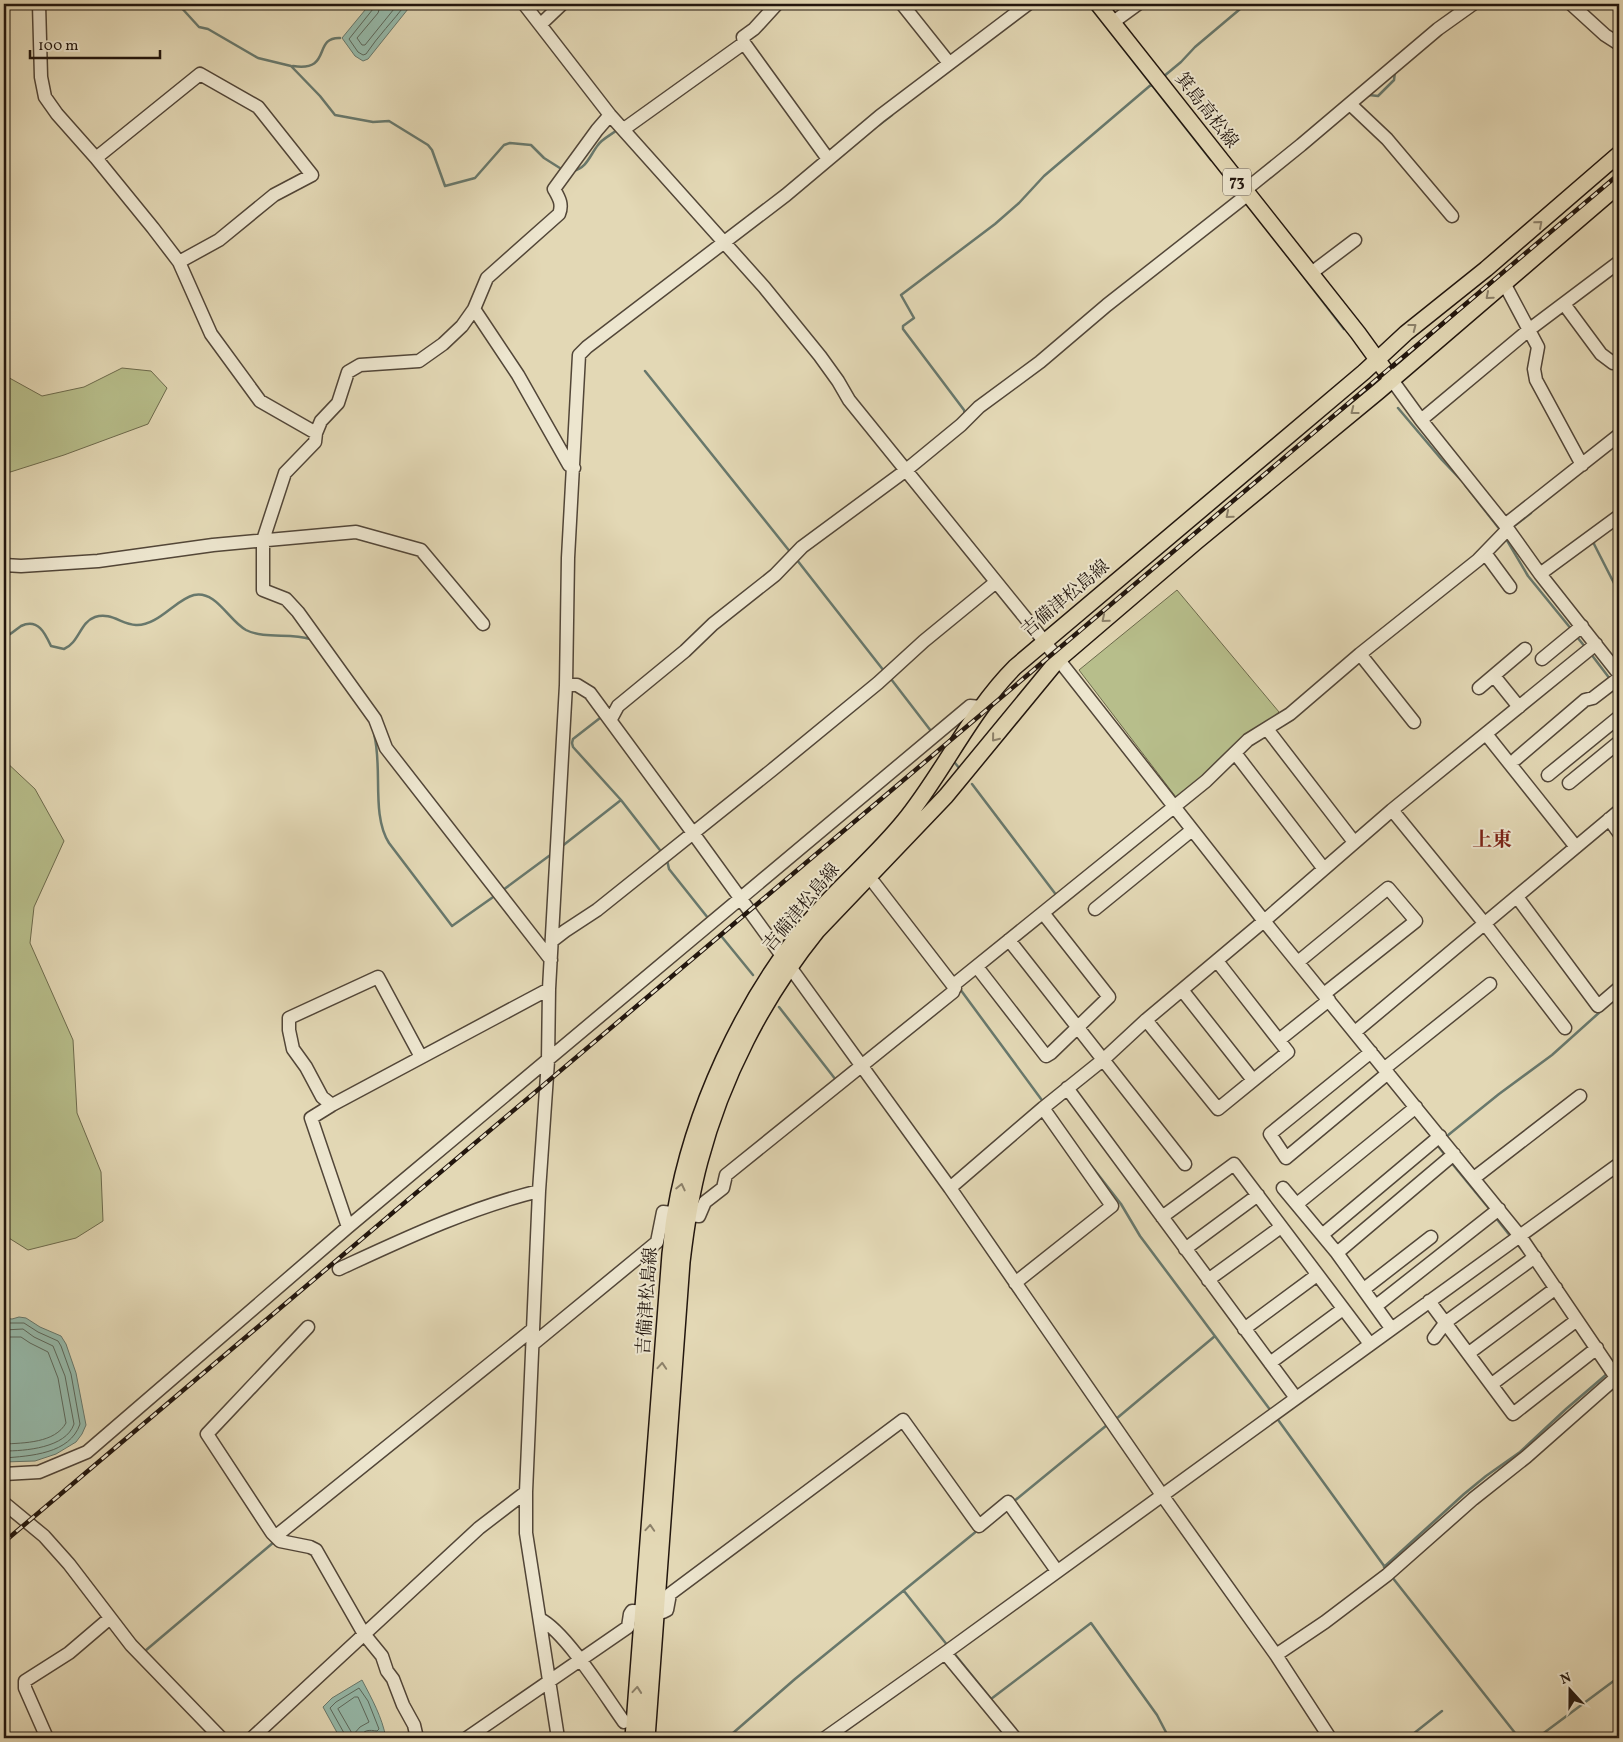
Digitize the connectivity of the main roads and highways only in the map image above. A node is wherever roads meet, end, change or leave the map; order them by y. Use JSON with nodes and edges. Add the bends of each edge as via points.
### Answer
{"nodes":[{"id":1,"x":1098,"y":4,"type":"edge"},
{"id":2,"x":1619,"y":154,"type":"edge"},
{"id":3,"x":1619,"y":186,"type":"edge"},
{"id":4,"x":1377,"y":360,"type":"junction"},
{"id":5,"x":1392,"y":380,"type":"junction"},
{"id":6,"x":786,"y":963,"type":"junction"},
{"id":7,"x":650,"y":1611,"type":"junction"},
{"id":8,"x":633,"y":1738,"type":"edge"},
{"id":9,"x":647,"y":1738,"type":"edge"}],
"edges":[{"from":1,"to":4,"type":"main road","name":"箕島高松線","number":"73","via":[[1244,196]]},
{"from":4,"to":2,"type":"main road","one_way":true},
{"from":3,"to":5,"type":"main road","one_way":true},
{"from":4,"to":5,"type":"main road","name":"箕島高松線","number":"73"},
{"from":4,"to":6,"type":"main road","name":"吉備津松島線","via":[[1007,675],[904,822],[809,922]]},
{"from":5,"to":6,"type":"main road","name":"吉備津松島線","one_way":true,"via":[[1058,660],[946,796]]},
{"from":6,"to":7,"type":"main road","name":"吉備津松島線","via":[[735,1062],[681,1214],[682,1262]]},
{"from":8,"to":7,"type":"main road","name":"吉備津松島線","one_way":true},
{"from":7,"to":9,"type":"main road","name":"吉備津松島線"}]}
